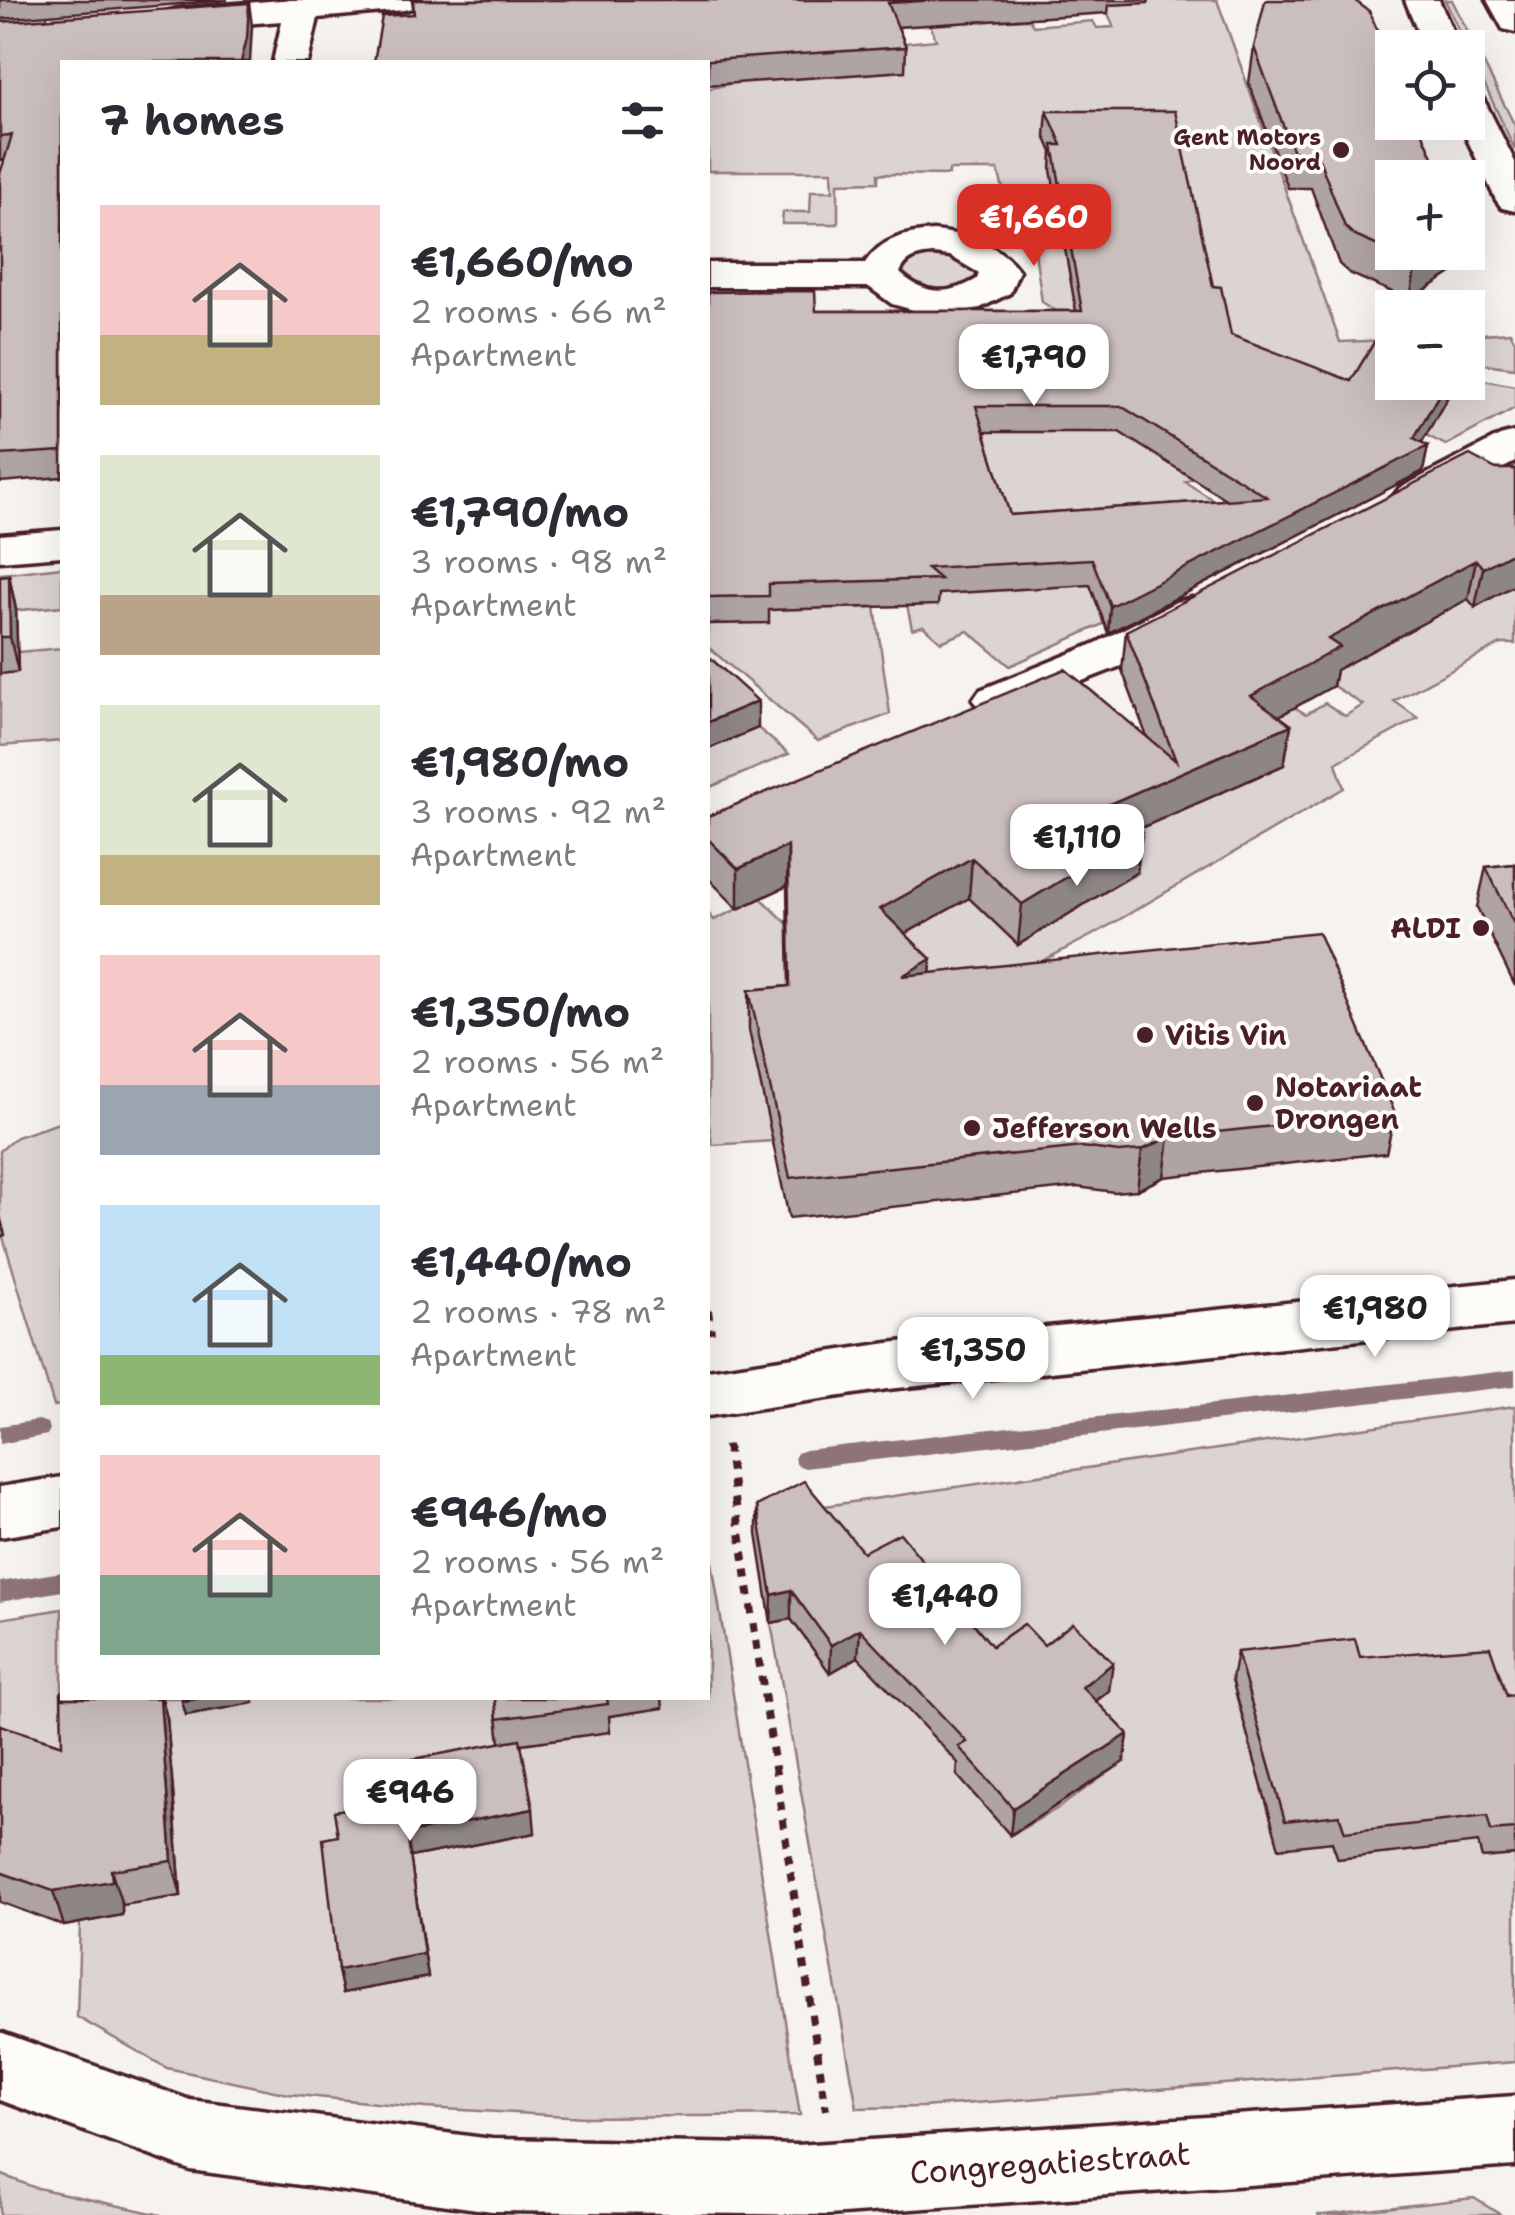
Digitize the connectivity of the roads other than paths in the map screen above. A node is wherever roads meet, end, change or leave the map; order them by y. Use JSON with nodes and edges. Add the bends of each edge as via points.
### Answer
{"nodes":[{"id":1,"x":404,"y":0,"type":"edge"},
{"id":2,"x":1422,"y":0,"type":"edge"},
{"id":3,"x":1504,"y":0,"type":"edge"},
{"id":4,"x":303,"y":5,"type":"edge"},
{"id":5,"x":146,"y":21,"type":"edge"},
{"id":6,"x":1515,"y":22,"type":"edge"},
{"id":7,"x":1435,"y":30,"type":"edge"},
{"id":8,"x":291,"y":60,"type":"edge"},
{"id":9,"x":1485,"y":139,"type":"edge"},
{"id":10,"x":1515,"y":200,"type":"edge"},
{"id":11,"x":912,"y":246,"type":"junction"},
{"id":12,"x":710,"y":263,"type":"edge"},
{"id":13,"x":710,"y":275,"type":"edge"},
{"id":14,"x":879,"y":275,"type":"junction"},
{"id":15,"x":1515,"y":445,"type":"edge"},
{"id":16,"x":1374,"y":518,"type":"edge"},
{"id":17,"x":60,"y":543,"type":"edge"},
{"id":18,"x":0,"y":548,"type":"edge"},
{"id":19,"x":1233,"y":590,"type":"edge"},
{"id":20,"x":964,"y":714,"type":"edge"},
{"id":21,"x":1515,"y":1302,"type":"edge"},
{"id":22,"x":713,"y":1392,"type":"edge"},
{"id":23,"x":60,"y":1502,"type":"edge"},
{"id":24,"x":0,"y":1512,"type":"edge"},
{"id":25,"x":0,"y":2066,"type":"edge"},
{"id":26,"x":1515,"y":2131,"type":"edge"},
{"id":27,"x":798,"y":2198,"type":"edge"}],
"edges":[{"from":1,"to":4,"type":"main road"},
{"from":2,"to":7,"type":"main road"},
{"from":3,"to":6,"type":"main road"},
{"from":4,"to":5,"type":"main road"},
{"from":4,"to":8,"type":"main road"},
{"from":9,"to":10,"type":"main road"},
{"from":11,"to":12,"type":"main road","via":[[728,246]]},
{"from":11,"to":14,"type":"main road","via":[[890,255]]},
{"from":11,"to":14,"type":"main road","via":[[939,243],[988,256],[999,271],[996,285],[976,299],[940,304],[897,295]]},
{"from":13,"to":14,"type":"main road"},
{"from":15,"to":16,"type":"main road"},
{"from":17,"to":18,"type":"main road"},
{"from":19,"to":20,"type":"main road","via":[[1110,654]]},
{"from":21,"to":22,"type":"main road","via":[[888,1366]]},
{"from":23,"to":24,"type":"main road"},
{"from":25,"to":27,"type":"main road","name":"Congregatiestraat","via":[[190,2134],[492,2175]]},
{"from":26,"to":27,"type":"main road","name":"Congregatiestraat"}]}
